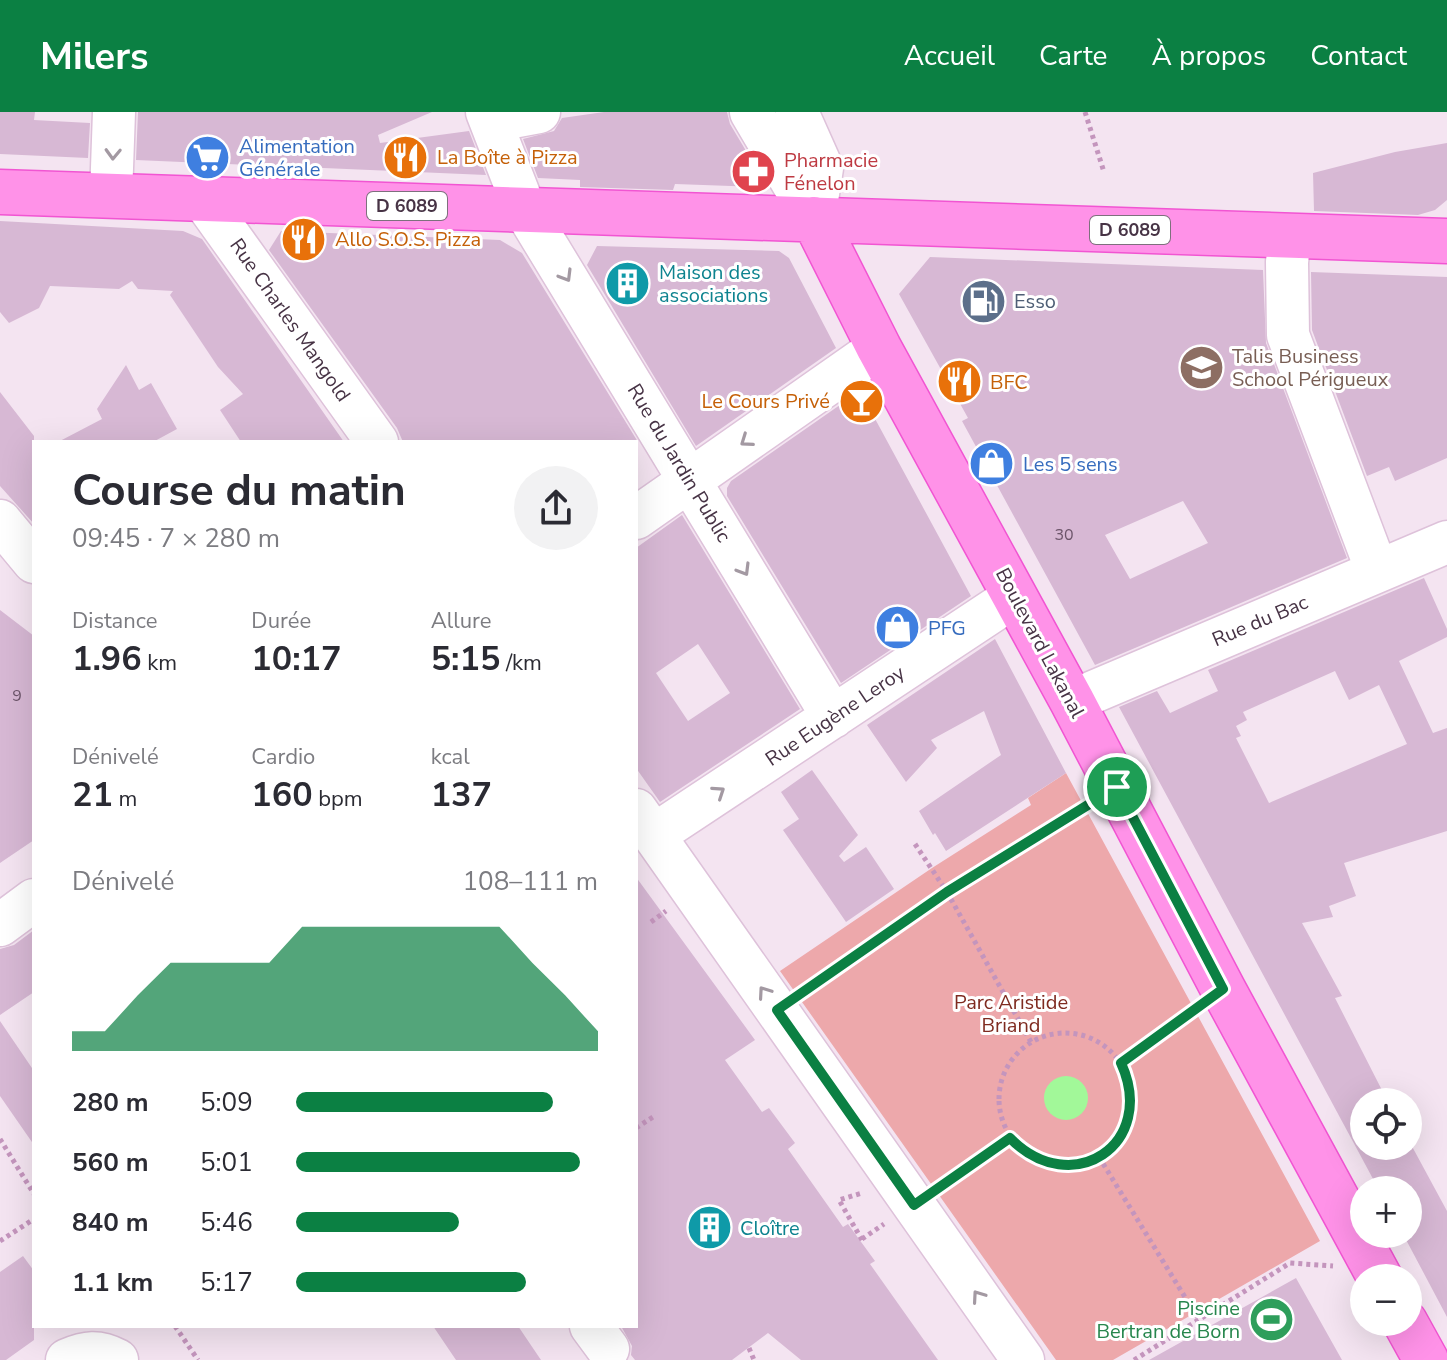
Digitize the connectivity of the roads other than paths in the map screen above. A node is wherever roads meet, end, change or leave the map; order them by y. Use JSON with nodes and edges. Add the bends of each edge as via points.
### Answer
{"nodes":[{"id":1,"x":114,"y":112,"type":"edge"},
{"id":2,"x":539,"y":112,"type":"edge"},
{"id":3,"x":751,"y":112,"type":"edge"},
{"id":4,"x":797,"y":112,"type":"edge"},
{"id":5,"x":489,"y":117,"type":"edge"},
{"id":6,"x":0,"y":192,"type":"edge"},
{"id":7,"x":111,"y":196,"type":"junction"},
{"id":8,"x":203,"y":199,"type":"junction"},
{"id":9,"x":525,"y":210,"type":"junction"},
{"id":10,"x":814,"y":219,"type":"junction"},
{"id":11,"x":1290,"y":236,"type":"junction"},
{"id":12,"x":1447,"y":241,"type":"edge"},
{"id":13,"x":879,"y":348,"type":"junction"},
{"id":14,"x":376,"y":440,"type":"edge"},
{"id":15,"x":689,"y":480,"type":"junction"},
{"id":16,"x":638,"y":517,"type":"edge"},
{"id":17,"x":0,"y":521,"type":"edge"},
{"id":18,"x":1447,"y":542,"type":"edge"},
{"id":19,"x":32,"y":560,"type":"edge"},
{"id":20,"x":1377,"y":571,"type":"junction"},
{"id":21,"x":1015,"y":596,"type":"junction"},
{"id":22,"x":1072,"y":701,"type":"junction"},
{"id":23,"x":833,"y":717,"type":"junction"},
{"id":24,"x":645,"y":823,"type":"edge"},
{"id":25,"x":32,"y":901,"type":"edge"},
{"id":26,"x":0,"y":925,"type":"edge"},
{"id":27,"x":1372,"y":1264,"type":"edge"},
{"id":28,"x":1413,"y":1336,"type":"edge"},
{"id":29,"x":1447,"y":1357,"type":"edge"},
{"id":30,"x":67,"y":1360,"type":"edge"},
{"id":31,"x":117,"y":1360,"type":"edge"},
{"id":32,"x":1023,"y":1360,"type":"edge"},
{"id":33,"x":1426,"y":1360,"type":"edge"},
{"id":34,"x":1441,"y":1360,"type":"edge"}],
"edges":[{"from":1,"to":7,"type":"street","one_way":true},
{"from":2,"to":5,"type":"street"},
{"from":3,"to":10,"type":"street"},
{"from":4,"to":10,"type":"street","via":[[822,168]]},
{"from":5,"to":9,"type":"street","name":"Rue du Jardin Public"},
{"from":6,"to":7,"type":"main road","number":"D 6089"},
{"from":7,"to":8,"type":"main road","number":"D 6089"},
{"from":8,"to":9,"type":"main road","number":"D 6089"},
{"from":8,"to":14,"type":"street","name":"Rue Charles Mangold"},
{"from":9,"to":10,"type":"main road","number":"D 6089"},
{"from":9,"to":15,"type":"street","name":"Rue du Jardin Public","one_way":true},
{"from":10,"to":11,"type":"main road","number":"D 6089"},
{"from":10,"to":13,"type":"main road","name":"Boulevard Lakanal"},
{"from":11,"to":12,"type":"main road","number":"D 6089"},
{"from":11,"to":20,"type":"street","via":[[1288,335]]},
{"from":13,"to":15,"type":"street","one_way":true},
{"from":13,"to":21,"type":"main road","name":"Boulevard Lakanal"},
{"from":15,"to":16,"type":"street"},
{"from":15,"to":23,"type":"street","name":"Rue du Jardin Public","one_way":true},
{"from":17,"to":19,"type":"street"},
{"from":18,"to":20,"type":"street","name":"Rue du Bac"},
{"from":20,"to":22,"type":"street","name":"Rue du Bac"},
{"from":21,"to":22,"type":"main road","name":"Boulevard Lakanal"},
{"from":21,"to":23,"type":"street","name":"Rue Eugène Leroy"},
{"from":22,"to":27,"type":"main road","name":"Boulevard Lakanal"},
{"from":24,"to":23,"type":"street","name":"Rue Eugène Leroy","one_way":true},
{"from":32,"to":24,"type":"street","one_way":true},
{"from":25,"to":26,"type":"street"},
{"from":28,"to":33,"type":"main road"},
{"from":29,"to":34,"type":"street"},
{"from":30,"to":31,"type":"street","via":[[85,1352]]}]}
